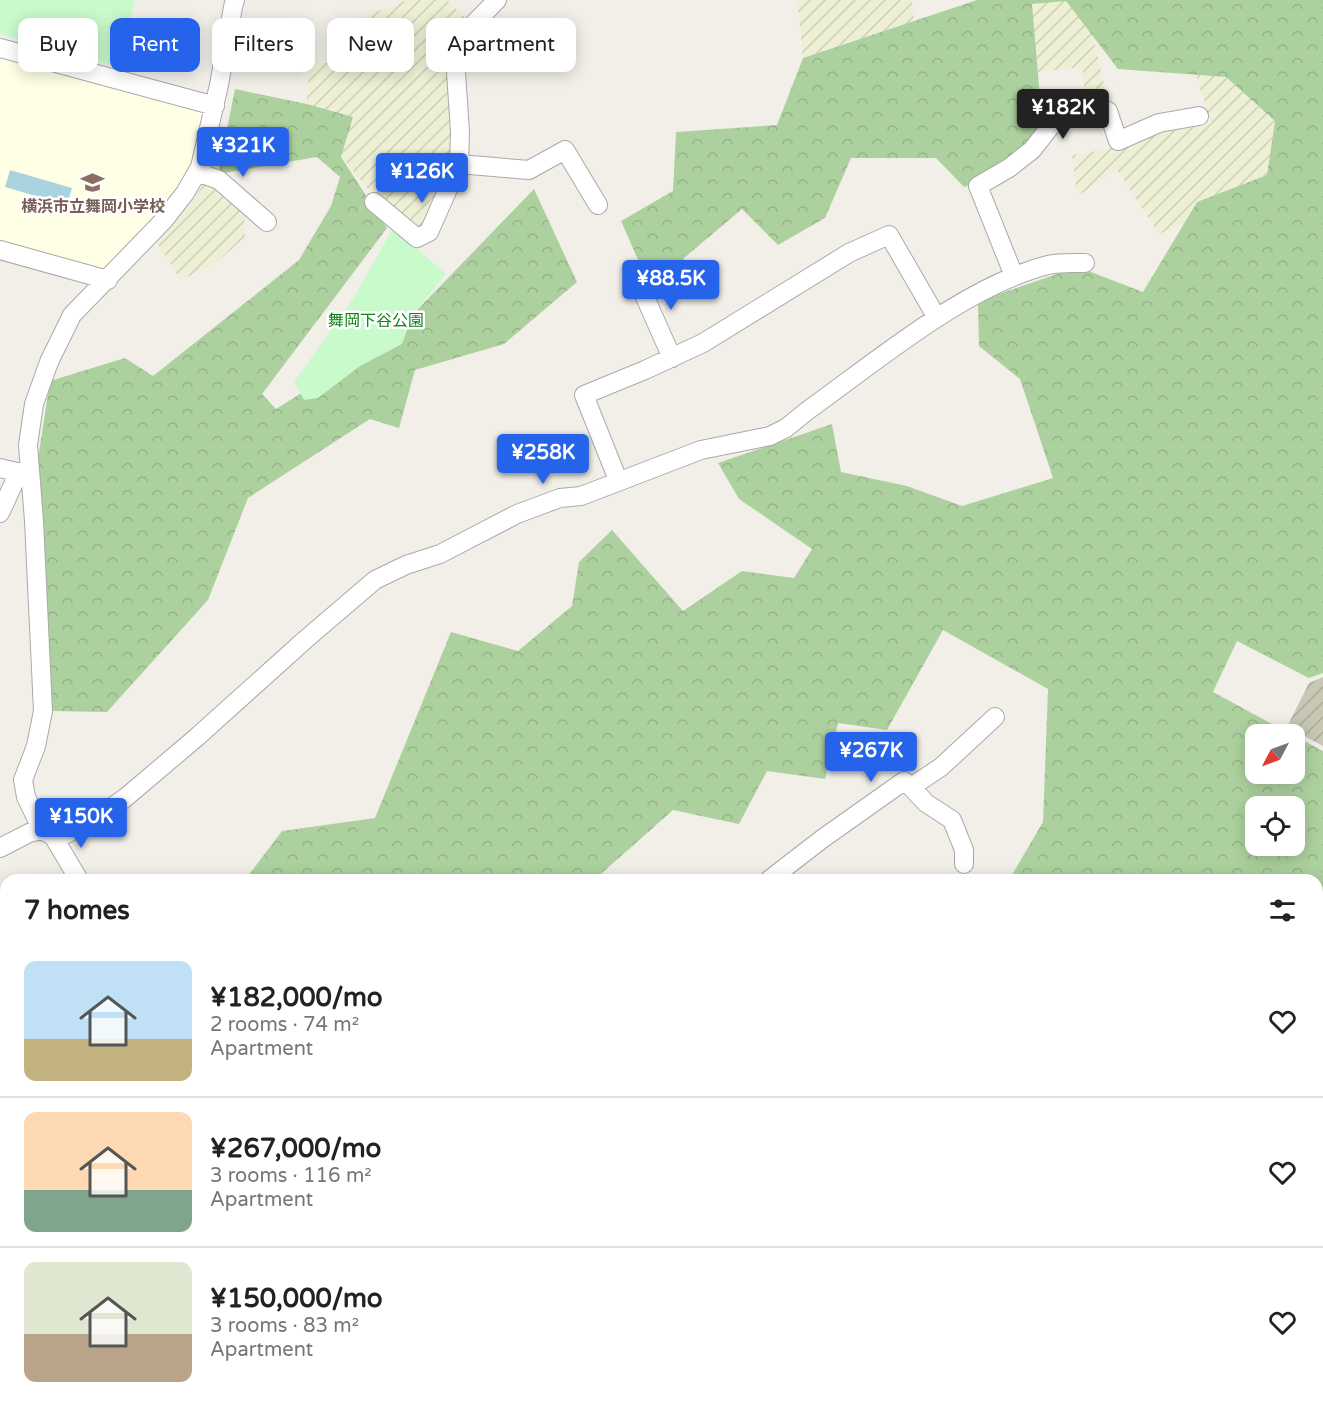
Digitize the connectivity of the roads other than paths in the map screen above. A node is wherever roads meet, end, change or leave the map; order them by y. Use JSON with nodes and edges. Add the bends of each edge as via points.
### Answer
{"nodes":[{"id":1,"x":235,"y":0,"type":"edge"},
{"id":2,"x":497,"y":0,"type":"edge"},
{"id":3,"x":0,"y":48,"type":"edge"},
{"id":4,"x":214,"y":106,"type":"junction"},
{"id":5,"x":1198,"y":116,"type":"dead end"},
{"id":6,"x":459,"y":164,"type":"junction"},
{"id":7,"x":197,"y":172,"type":"junction"},
{"id":8,"x":374,"y":202,"type":"dead end"},
{"id":9,"x":598,"y":205,"type":"dead end"},
{"id":10,"x":267,"y":222,"type":"dead end"},
{"id":11,"x":0,"y":250,"type":"edge"},
{"id":12,"x":1085,"y":263,"type":"dead end"},
{"id":13,"x":1014,"y":276,"type":"junction"},
{"id":14,"x":637,"y":279,"type":"dead end"},
{"id":15,"x":108,"y":280,"type":"junction"},
{"id":16,"x":937,"y":318,"type":"junction"},
{"id":17,"x":672,"y":358,"type":"junction"},
{"id":18,"x":0,"y":468,"type":"edge"},
{"id":19,"x":24,"y":473,"type":"junction"},
{"id":20,"x":618,"y":480,"type":"junction"},
{"id":21,"x":0,"y":513,"type":"edge"},
{"id":22,"x":995,"y":717,"type":"dead end"},
{"id":23,"x":911,"y":787,"type":"junction"},
{"id":24,"x":47,"y":833,"type":"junction"},
{"id":25,"x":0,"y":848,"type":"edge"},
{"id":26,"x":964,"y":864,"type":"dead end"},
{"id":27,"x":75,"y":874,"type":"edge"},
{"id":28,"x":777,"y":874,"type":"edge"}],
"edges":[{"from":1,"to":4,"type":"street"},
{"from":2,"to":6,"type":"street","via":[[461,37],[455,57]]},
{"from":3,"to":4,"type":"street"},
{"from":4,"to":7,"type":"street"},
{"from":5,"to":13,"type":"street","via":[[1159,123],[1118,141],[1108,111],[1058,117],[1032,150],[978,186]]},
{"from":6,"to":8,"type":"street","via":[[429,232],[417,238]]},
{"from":6,"to":9,"type":"street","via":[[529,170],[565,150]]},
{"from":7,"to":10,"type":"street","via":[[219,180]]},
{"from":7,"to":15,"type":"street","via":[[164,220]]},
{"from":11,"to":15,"type":"street"},
{"from":12,"to":13,"type":"street","via":[[1051,264]]},
{"from":13,"to":16,"type":"street"},
{"from":14,"to":17,"type":"street"},
{"from":15,"to":19,"type":"street","via":[[72,315],[49,362],[34,404]]},
{"from":16,"to":17,"type":"street","via":[[889,236],[849,253]]},
{"from":16,"to":20,"type":"street","via":[[786,428],[701,450]]},
{"from":17,"to":20,"type":"street","via":[[584,395]]},
{"from":18,"to":19,"type":"street"},
{"from":19,"to":21,"type":"street"},
{"from":19,"to":24,"type":"street","via":[[34,521],[44,711],[23,780],[26,797]]},
{"from":20,"to":24,"type":"street","via":[[581,496],[560,498],[517,514],[440,554],[375,580],[125,798],[66,834]]},
{"from":22,"to":23,"type":"street","via":[[941,767]]},
{"from":23,"to":26,"type":"street","via":[[926,804],[952,820],[964,850]]},
{"from":23,"to":28,"type":"street","via":[[904,781]]},
{"from":24,"to":25,"type":"street","via":[[29,833]]},
{"from":24,"to":27,"type":"street"}]}
